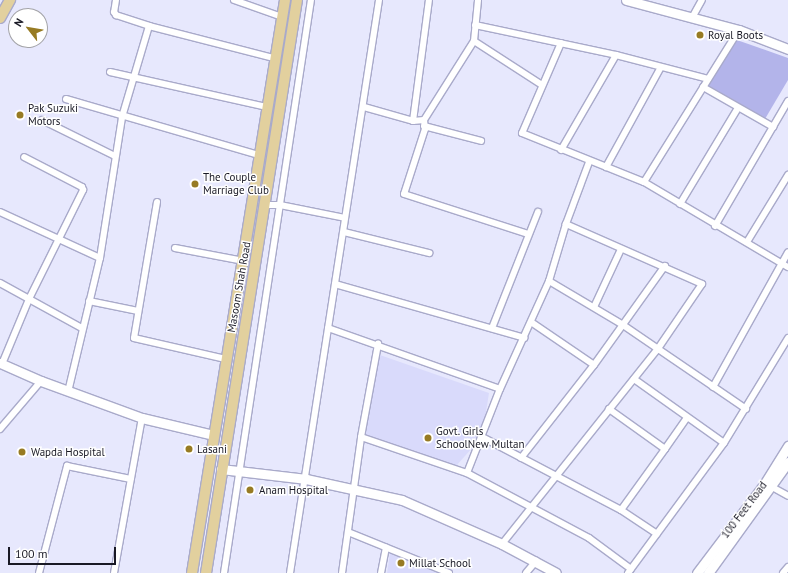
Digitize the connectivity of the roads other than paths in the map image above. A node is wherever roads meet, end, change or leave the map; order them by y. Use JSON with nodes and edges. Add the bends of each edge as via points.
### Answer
{"nodes":[{"id":1,"x":3,"y":0,"type":"edge"},
{"id":2,"x":10,"y":0,"type":"edge"},
{"id":3,"x":116,"y":0,"type":"edge"},
{"id":4,"x":234,"y":0,"type":"edge"},
{"id":5,"x":285,"y":0,"type":"edge"},
{"id":6,"x":297,"y":0,"type":"edge"},
{"id":7,"x":311,"y":0,"type":"edge"},
{"id":8,"x":379,"y":0,"type":"edge"},
{"id":9,"x":430,"y":0,"type":"edge"},
{"id":10,"x":478,"y":0,"type":"edge"},
{"id":11,"x":626,"y":0,"type":"edge"},
{"id":12,"x":702,"y":0,"type":"edge"},
{"id":13,"x":0,"y":6,"type":"edge"},
{"id":14,"x":693,"y":16,"type":"junction"},
{"id":15,"x":282,"y":17,"type":"junction"},
{"id":16,"x":0,"y":18,"type":"edge"},
{"id":17,"x":475,"y":25,"type":"junction"},
{"id":18,"x":149,"y":26,"type":"junction"},
{"id":19,"x":739,"y":30,"type":"junction"},
{"id":20,"x":474,"y":41,"type":"junction"},
{"id":21,"x":561,"y":43,"type":"junction"},
{"id":22,"x":788,"y":49,"type":"edge"},
{"id":23,"x":616,"y":55,"type":"junction"},
{"id":24,"x":274,"y":58,"type":"junction"},
{"id":25,"x":662,"y":67,"type":"junction"},
{"id":26,"x":110,"y":72,"type":"dead end"},
{"id":27,"x":133,"y":77,"type":"junction"},
{"id":28,"x":708,"y":79,"type":"junction"},
{"id":29,"x":542,"y":85,"type":"junction"},
{"id":30,"x":703,"y":87,"type":"junction"},
{"id":31,"x":66,"y":99,"type":"dead end"},
{"id":32,"x":787,"y":103,"type":"edge"},
{"id":33,"x":266,"y":106,"type":"junction"},
{"id":34,"x":364,"y":107,"type":"junction"},
{"id":35,"x":738,"y":108,"type":"junction"},
{"id":36,"x":122,"y":117,"type":"junction"},
{"id":37,"x":42,"y":120,"type":"dead end"},
{"id":38,"x":413,"y":121,"type":"junction"},
{"id":39,"x":424,"y":123,"type":"junction"},
{"id":40,"x":773,"y":128,"type":"junction"},
{"id":41,"x":481,"y":141,"type":"dead end"},
{"id":42,"x":561,"y":150,"type":"junction"},
{"id":43,"x":259,"y":155,"type":"junction"},
{"id":44,"x":115,"y":156,"type":"junction"},
{"id":45,"x":24,"y":157,"type":"dead end"},
{"id":46,"x":589,"y":162,"type":"junction"},
{"id":47,"x":606,"y":167,"type":"junction"},
{"id":48,"x":788,"y":175,"type":"edge"},
{"id":49,"x":644,"y":182,"type":"junction"},
{"id":50,"x":254,"y":194,"type":"junction"},
{"id":51,"x":267,"y":200,"type":"junction"},
{"id":52,"x":157,"y":202,"type":"dead end"},
{"id":53,"x":680,"y":204,"type":"junction"},
{"id":54,"x":280,"y":205,"type":"junction"},
{"id":55,"x":0,"y":212,"type":"edge"},
{"id":56,"x":538,"y":212,"type":"dead end"},
{"id":57,"x":345,"y":218,"type":"junction"},
{"id":58,"x":566,"y":224,"type":"junction"},
{"id":59,"x":715,"y":226,"type":"junction"},
{"id":60,"x":344,"y":232,"type":"junction"},
{"id":61,"x":528,"y":234,"type":"junction"},
{"id":62,"x":58,"y":239,"type":"junction"},
{"id":63,"x":746,"y":242,"type":"junction"},
{"id":64,"x":175,"y":248,"type":"dead end"},
{"id":65,"x":621,"y":248,"type":"junction"},
{"id":66,"x":788,"y":252,"type":"edge"},
{"id":67,"x":429,"y":253,"type":"dead end"},
{"id":68,"x":100,"y":258,"type":"junction"},
{"id":69,"x":244,"y":260,"type":"junction"},
{"id":70,"x":781,"y":263,"type":"junction"},
{"id":71,"x":665,"y":266,"type":"junction"},
{"id":72,"x":788,"y":267,"type":"edge"},
{"id":73,"x":549,"y":281,"type":"junction"},
{"id":74,"x":0,"y":283,"type":"edge"},
{"id":75,"x":335,"y":284,"type":"junction"},
{"id":76,"x":29,"y":299,"type":"junction"},
{"id":77,"x":89,"y":301,"type":"junction"},
{"id":78,"x":594,"y":307,"type":"junction"},
{"id":79,"x":138,"y":311,"type":"junction"},
{"id":80,"x":531,"y":322,"type":"junction"},
{"id":81,"x":623,"y":325,"type":"junction"},
{"id":82,"x":82,"y":328,"type":"junction"},
{"id":83,"x":328,"y":328,"type":"junction"},
{"id":84,"x":492,"y":328,"type":"junction"},
{"id":85,"x":524,"y":338,"type":"junction"},
{"id":86,"x":788,"y":338,"type":"edge"},
{"id":87,"x":378,"y":344,"type":"junction"},
{"id":88,"x":657,"y":350,"type":"junction"},
{"id":89,"x":1,"y":364,"type":"edge"},
{"id":90,"x":225,"y":364,"type":"junction"},
{"id":91,"x":594,"y":365,"type":"junction"},
{"id":92,"x":239,"y":371,"type":"junction"},
{"id":93,"x":634,"y":378,"type":"junction"},
{"id":94,"x":41,"y":381,"type":"junction"},
{"id":95,"x":713,"y":387,"type":"junction"},
{"id":96,"x":500,"y":389,"type":"junction"},
{"id":97,"x":68,"y":392,"type":"junction"},
{"id":98,"x":609,"y":409,"type":"junction"},
{"id":99,"x":746,"y":409,"type":"junction"},
{"id":100,"x":142,"y":418,"type":"junction"},
{"id":101,"x":687,"y":418,"type":"junction"},
{"id":102,"x":0,"y":429,"type":"edge"},
{"id":103,"x":214,"y":435,"type":"junction"},
{"id":104,"x":361,"y":437,"type":"junction"},
{"id":105,"x":482,"y":437,"type":"junction"},
{"id":106,"x":724,"y":443,"type":"junction"},
{"id":107,"x":788,"y":446,"type":"edge"},
{"id":108,"x":665,"y":449,"type":"junction"},
{"id":109,"x":521,"y":458,"type":"junction"},
{"id":110,"x":788,"y":462,"type":"edge"},
{"id":111,"x":221,"y":469,"type":"junction"},
{"id":112,"x":239,"y":471,"type":"junction"},
{"id":113,"x":467,"y":474,"type":"junction"},
{"id":114,"x":559,"y":476,"type":"junction"},
{"id":115,"x":131,"y":479,"type":"junction"},
{"id":116,"x":306,"y":479,"type":"junction"},
{"id":117,"x":772,"y":487,"type":"junction"},
{"id":118,"x":354,"y":488,"type":"junction"},
{"id":119,"x":788,"y":496,"type":"edge"},
{"id":120,"x":532,"y":507,"type":"junction"},
{"id":121,"x":621,"y":510,"type":"junction"},
{"id":122,"x":348,"y":532,"type":"junction"},
{"id":123,"x":198,"y":533,"type":"junction"},
{"id":124,"x":212,"y":534,"type":"junction"},
{"id":125,"x":657,"y":534,"type":"junction"},
{"id":126,"x":502,"y":544,"type":"junction"},
{"id":127,"x":386,"y":547,"type":"junction"},
{"id":128,"x":536,"y":561,"type":"junction"},
{"id":129,"x":788,"y":567,"type":"edge"},
{"id":130,"x":630,"y":571,"type":"edge"},
{"id":131,"x":39,"y":573,"type":"edge"},
{"id":132,"x":114,"y":573,"type":"edge"},
{"id":133,"x":192,"y":573,"type":"edge"},
{"id":134,"x":206,"y":573,"type":"edge"},
{"id":135,"x":224,"y":573,"type":"edge"},
{"id":136,"x":290,"y":573,"type":"edge"},
{"id":137,"x":342,"y":573,"type":"edge"},
{"id":138,"x":381,"y":573,"type":"edge"},
{"id":139,"x":449,"y":573,"type":"edge"},
{"id":140,"x":526,"y":573,"type":"edge"},
{"id":141,"x":556,"y":573,"type":"edge"},
{"id":142,"x":697,"y":573,"type":"edge"},
{"id":143,"x":708,"y":573,"type":"edge"},
{"id":144,"x":783,"y":573,"type":"edge"}],
"edges":[{"from":1,"to":13,"type":"main road"},
{"from":2,"to":16,"type":"main road"},
{"from":3,"to":18,"type":"street","via":[[114,14]]},
{"from":4,"to":15,"type":"street"},
{"from":5,"to":15,"type":"main road","name":"Masoom Shah Road"},
{"from":6,"to":51,"type":"main road","name":"Masoom Shah Road"},
{"from":7,"to":54,"type":"street"},
{"from":8,"to":34,"type":"street"},
{"from":9,"to":38,"type":"street"},
{"from":10,"to":17,"type":"street"},
{"from":11,"to":14,"type":"main road"},
{"from":12,"to":14,"type":"street"},
{"from":14,"to":19,"type":"main road"},
{"from":15,"to":24,"type":"main road","name":"Masoom Shah Road"},
{"from":17,"to":20,"type":"street"},
{"from":17,"to":21,"type":"street"},
{"from":18,"to":24,"type":"street"},
{"from":18,"to":27,"type":"street"},
{"from":19,"to":22,"type":"main road"},
{"from":19,"to":28,"type":"street"},
{"from":20,"to":29,"type":"street"},
{"from":20,"to":39,"type":"street"},
{"from":21,"to":23,"type":"street"},
{"from":21,"to":29,"type":"street"},
{"from":23,"to":25,"type":"street"},
{"from":23,"to":42,"type":"street"},
{"from":24,"to":33,"type":"main road","name":"Masoom Shah Road"},
{"from":25,"to":28,"type":"street"},
{"from":25,"to":47,"type":"street"},
{"from":26,"to":27,"type":"street"},
{"from":27,"to":33,"type":"street"},
{"from":27,"to":36,"type":"street"},
{"from":28,"to":30,"type":"street"},
{"from":29,"to":42,"type":"street","via":[[522,133]]},
{"from":30,"to":35,"type":"street"},
{"from":30,"to":49,"type":"street"},
{"from":31,"to":36,"type":"street"},
{"from":32,"to":40,"type":"street"},
{"from":33,"to":43,"type":"main road","name":"Masoom Shah Road"},
{"from":34,"to":38,"type":"street"},
{"from":34,"to":57,"type":"street"},
{"from":35,"to":40,"type":"street"},
{"from":35,"to":53,"type":"street"},
{"from":36,"to":43,"type":"street"},
{"from":36,"to":44,"type":"street"},
{"from":37,"to":44,"type":"street"},
{"from":38,"to":39,"type":"street"},
{"from":39,"to":41,"type":"street"},
{"from":39,"to":61,"type":"street","via":[[404,194]]},
{"from":40,"to":59,"type":"street"},
{"from":42,"to":46,"type":"street"},
{"from":43,"to":50,"type":"main road","name":"Masoom Shah Road"},
{"from":44,"to":68,"type":"street"},
{"from":45,"to":62,"type":"street","via":[[82,187]]},
{"from":46,"to":47,"type":"street"},
{"from":46,"to":58,"type":"street"},
{"from":47,"to":49,"type":"street"},
{"from":48,"to":63,"type":"street"},
{"from":49,"to":53,"type":"street"},
{"from":50,"to":51,"type":"main road"},
{"from":50,"to":69,"type":"main road","name":"Masoom Shah Road"},
{"from":51,"to":54,"type":"street"},
{"from":51,"to":92,"type":"main road","name":"Masoom Shah Road"},
{"from":52,"to":79,"type":"street"},
{"from":53,"to":59,"type":"street"},
{"from":54,"to":57,"type":"street"},
{"from":54,"to":112,"type":"street"},
{"from":55,"to":62,"type":"street"},
{"from":56,"to":61,"type":"street"},
{"from":57,"to":60,"type":"street"},
{"from":58,"to":65,"type":"street"},
{"from":58,"to":73,"type":"street"},
{"from":59,"to":63,"type":"street"},
{"from":60,"to":67,"type":"street"},
{"from":60,"to":75,"type":"street"},
{"from":61,"to":84,"type":"street"},
{"from":62,"to":68,"type":"street"},
{"from":62,"to":76,"type":"street"},
{"from":63,"to":70,"type":"street"},
{"from":64,"to":69,"type":"street"},
{"from":65,"to":71,"type":"street"},
{"from":65,"to":78,"type":"street"},
{"from":66,"to":70,"type":"street"},
{"from":68,"to":77,"type":"street"},
{"from":69,"to":90,"type":"main road","name":"Masoom Shah Road"},
{"from":70,"to":72,"type":"street"},
{"from":70,"to":95,"type":"street"},
{"from":71,"to":81,"type":"street"},
{"from":71,"to":88,"type":"street","via":[[702,284]]},
{"from":73,"to":78,"type":"street"},
{"from":73,"to":80,"type":"street"},
{"from":74,"to":76,"type":"street"},
{"from":75,"to":83,"type":"street"},
{"from":75,"to":84,"type":"street"},
{"from":76,"to":82,"type":"street"},
{"from":76,"to":89,"type":"street"},
{"from":77,"to":79,"type":"street"},
{"from":77,"to":82,"type":"street"},
{"from":78,"to":81,"type":"street"},
{"from":79,"to":90,"type":"street","via":[[134,335],[137,340]]},
{"from":80,"to":85,"type":"street"},
{"from":80,"to":91,"type":"street"},
{"from":81,"to":88,"type":"street"},
{"from":81,"to":91,"type":"street"},
{"from":82,"to":97,"type":"street"},
{"from":83,"to":87,"type":"street"},
{"from":83,"to":116,"type":"street"},
{"from":84,"to":85,"type":"street"},
{"from":85,"to":96,"type":"street"},
{"from":86,"to":99,"type":"street"},
{"from":87,"to":96,"type":"street"},
{"from":87,"to":104,"type":"street"},
{"from":88,"to":93,"type":"street"},
{"from":88,"to":95,"type":"street"},
{"from":89,"to":94,"type":"main road"},
{"from":90,"to":92,"type":"main road"},
{"from":90,"to":103,"type":"main road","name":"Masoom Shah Road"},
{"from":91,"to":109,"type":"street"},
{"from":92,"to":111,"type":"main road","name":"Masoom Shah Road"},
{"from":93,"to":98,"type":"street"},
{"from":93,"to":101,"type":"street"},
{"from":94,"to":97,"type":"main road"},
{"from":94,"to":102,"type":"street"},
{"from":95,"to":99,"type":"street"},
{"from":96,"to":105,"type":"street"},
{"from":97,"to":100,"type":"main road"},
{"from":98,"to":108,"type":"street"},
{"from":98,"to":114,"type":"street"},
{"from":99,"to":106,"type":"street"},
{"from":100,"to":103,"type":"main road"},
{"from":100,"to":115,"type":"street"},
{"from":101,"to":106,"type":"street"},
{"from":101,"to":108,"type":"street"},
{"from":103,"to":123,"type":"main road","name":"Masoom Shah Road"},
{"from":104,"to":113,"type":"street"},
{"from":104,"to":118,"type":"street"},
{"from":105,"to":109,"type":"street"},
{"from":105,"to":113,"type":"street"},
{"from":106,"to":125,"type":"street"},
{"from":107,"to":142,"type":"main road","name":"100 Feet Road","via":[[765,483]]},
{"from":108,"to":121,"type":"street"},
{"from":109,"to":114,"type":"street"},
{"from":110,"to":117,"type":"main road","name":"100 Feet Road"},
{"from":111,"to":112,"type":"main road"},
{"from":111,"to":124,"type":"main road","name":"Masoom Shah Road"},
{"from":112,"to":116,"type":"main road"},
{"from":112,"to":135,"type":"street"},
{"from":113,"to":120,"type":"street"},
{"from":114,"to":120,"type":"street"},
{"from":114,"to":121,"type":"street"},
{"from":115,"to":131,"type":"street","via":[[67,466]]},
{"from":115,"to":132,"type":"street"},
{"from":116,"to":118,"type":"main road"},
{"from":116,"to":136,"type":"street"},
{"from":117,"to":119,"type":"street"},
{"from":117,"to":143,"type":"main road","name":"100 Feet Road"},
{"from":118,"to":122,"type":"street"},
{"from":118,"to":126,"type":"main road","via":[[402,500]]},
{"from":120,"to":126,"type":"street"},
{"from":120,"to":130,"type":"street","via":[[589,538]]},
{"from":121,"to":125,"type":"street"},
{"from":122,"to":127,"type":"street"},
{"from":122,"to":137,"type":"street"},
{"from":123,"to":124,"type":"main road"},
{"from":123,"to":133,"type":"main road","name":"Masoom Shah Road"},
{"from":124,"to":134,"type":"main road","name":"Masoom Shah Road"},
{"from":125,"to":130,"type":"street"},
{"from":126,"to":128,"type":"main road"},
{"from":127,"to":138,"type":"street"},
{"from":127,"to":139,"type":"street"},
{"from":128,"to":140,"type":"street"},
{"from":128,"to":141,"type":"main road"},
{"from":129,"to":144,"type":"street"}]}
